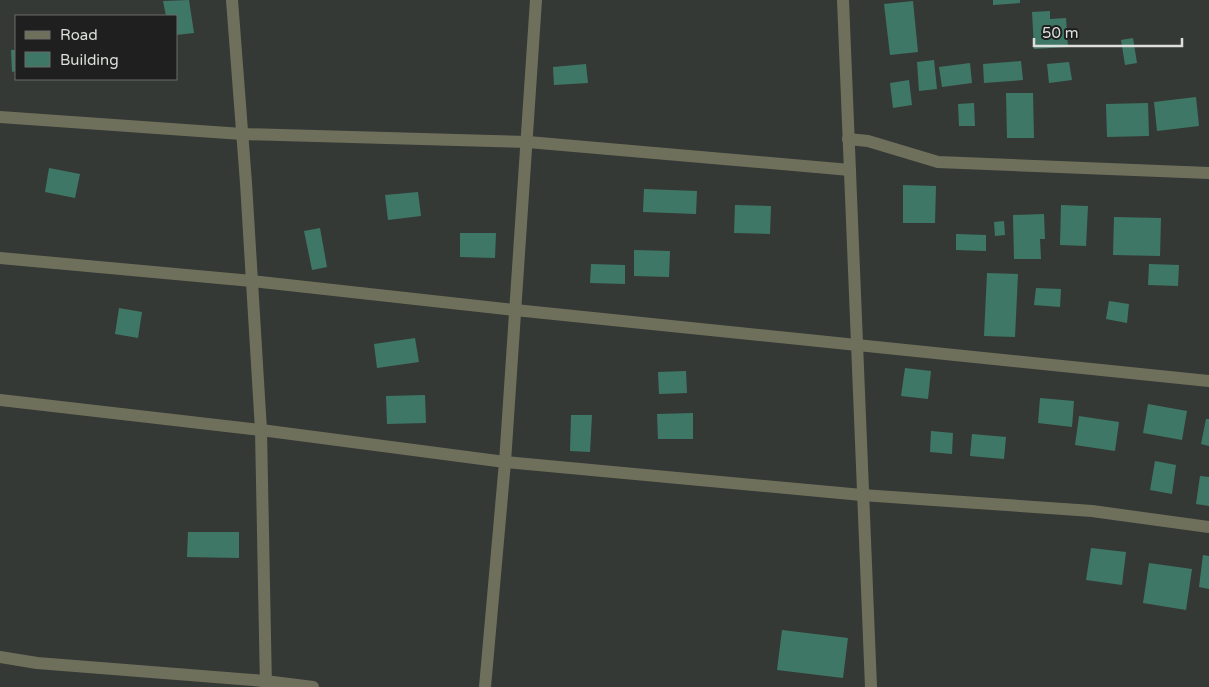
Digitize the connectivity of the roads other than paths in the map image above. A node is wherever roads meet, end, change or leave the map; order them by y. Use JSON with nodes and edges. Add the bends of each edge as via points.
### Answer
{"nodes":[{"id":1,"x":232,"y":0,"type":"edge"},
{"id":2,"x":536,"y":0,"type":"edge"},
{"id":3,"x":843,"y":0,"type":"edge"},
{"id":4,"x":0,"y":117,"type":"edge"},
{"id":5,"x":242,"y":134,"type":"junction"},
{"id":6,"x":848,"y":139,"type":"junction"},
{"id":7,"x":528,"y":142,"type":"junction"},
{"id":8,"x":850,"y":170,"type":"junction"},
{"id":9,"x":1209,"y":173,"type":"edge"},
{"id":10,"x":0,"y":258,"type":"edge"},
{"id":11,"x":252,"y":281,"type":"junction"},
{"id":12,"x":515,"y":310,"type":"junction"},
{"id":13,"x":857,"y":345,"type":"junction"},
{"id":14,"x":1209,"y":382,"type":"edge"},
{"id":15,"x":0,"y":400,"type":"edge"},
{"id":16,"x":261,"y":430,"type":"junction"},
{"id":17,"x":505,"y":462,"type":"junction"},
{"id":18,"x":862,"y":495,"type":"junction"},
{"id":19,"x":1209,"y":527,"type":"edge"},
{"id":20,"x":0,"y":657,"type":"edge"},
{"id":21,"x":265,"y":684,"type":"edge"},
{"id":22,"x":313,"y":687,"type":"edge"},
{"id":23,"x":485,"y":687,"type":"edge"},
{"id":24,"x":871,"y":687,"type":"edge"}],
"edges":[{"from":1,"to":5,"type":"street"},
{"from":2,"to":7,"type":"street"},
{"from":3,"to":6,"type":"street"},
{"from":4,"to":5,"type":"street"},
{"from":5,"to":7,"type":"street"},
{"from":5,"to":11,"type":"street"},
{"from":6,"to":8,"type":"street"},
{"from":6,"to":9,"type":"street","via":[[868,141],[938,162]]},
{"from":7,"to":8,"type":"street"},
{"from":7,"to":12,"type":"street"},
{"from":8,"to":13,"type":"street"},
{"from":10,"to":11,"type":"street"},
{"from":11,"to":12,"type":"street"},
{"from":11,"to":16,"type":"street"},
{"from":12,"to":13,"type":"street"},
{"from":12,"to":17,"type":"street"},
{"from":13,"to":14,"type":"street"},
{"from":13,"to":18,"type":"street"},
{"from":15,"to":16,"type":"street"},
{"from":16,"to":17,"type":"street"},
{"from":16,"to":21,"type":"street"},
{"from":17,"to":18,"type":"street"},
{"from":17,"to":23,"type":"street"},
{"from":18,"to":19,"type":"street","via":[[1092,511]]},
{"from":18,"to":24,"type":"street"},
{"from":20,"to":21,"type":"street"},
{"from":21,"to":22,"type":"street"}]}
